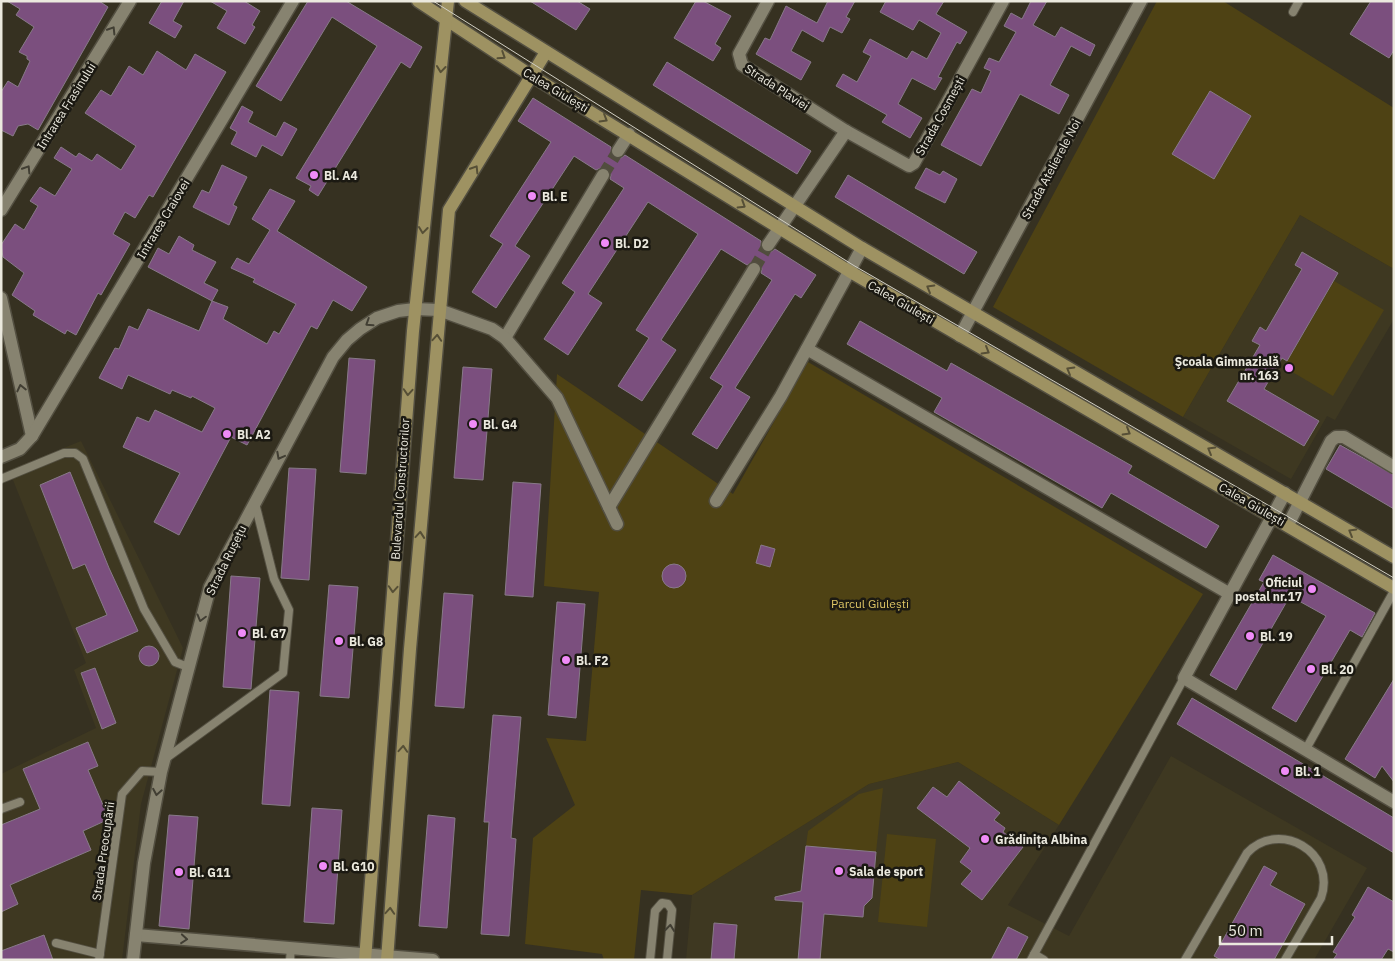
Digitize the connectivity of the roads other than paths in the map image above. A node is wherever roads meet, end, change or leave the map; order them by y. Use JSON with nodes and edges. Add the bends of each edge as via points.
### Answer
{"nodes":[{"id":1,"x":130,"y":1,"type":"edge"},
{"id":2,"x":293,"y":1,"type":"edge"},
{"id":3,"x":418,"y":1,"type":"edge"},
{"id":4,"x":448,"y":1,"type":"edge"},
{"id":5,"x":465,"y":1,"type":"edge"},
{"id":6,"x":768,"y":1,"type":"edge"},
{"id":7,"x":1003,"y":1,"type":"edge"},
{"id":8,"x":1141,"y":1,"type":"edge"},
{"id":9,"x":1299,"y":1,"type":"edge"},
{"id":10,"x":1292,"y":12,"type":"dead end"},
{"id":11,"x":446,"y":20,"type":"junction"},
{"id":12,"x":546,"y":52,"type":"junction"},
{"id":13,"x":532,"y":76,"type":"junction"},
{"id":14,"x":846,"y":131,"type":"junction"},
{"id":15,"x":629,"y":134,"type":"junction"},
{"id":16,"x":618,"y":151,"type":"tunnel mouth"},
{"id":17,"x":603,"y":174,"type":"tunnel mouth"},
{"id":18,"x":794,"y":207,"type":"junction"},
{"id":19,"x":426,"y":208,"type":"junction"},
{"id":20,"x":1,"y":210,"type":"edge"},
{"id":21,"x":450,"y":210,"type":"junction"},
{"id":22,"x":779,"y":228,"type":"junction"},
{"id":23,"x":768,"y":245,"type":"tunnel mouth"},
{"id":24,"x":862,"y":248,"type":"junction"},
{"id":25,"x":754,"y":269,"type":"tunnel mouth"},
{"id":26,"x":849,"y":271,"type":"junction"},
{"id":27,"x":1,"y":298,"type":"edge"},
{"id":28,"x":415,"y":309,"type":"junction"},
{"id":29,"x":439,"y":310,"type":"junction"},
{"id":30,"x":973,"y":314,"type":"junction"},
{"id":31,"x":960,"y":336,"type":"junction"},
{"id":32,"x":504,"y":338,"type":"junction"},
{"id":33,"x":807,"y":349,"type":"junction"},
{"id":34,"x":32,"y":436,"type":"junction"},
{"id":35,"x":1,"y":457,"type":"edge"},
{"id":36,"x":1394,"y":467,"type":"edge"},
{"id":37,"x":1,"y":479,"type":"edge"},
{"id":38,"x":1284,"y":493,"type":"junction"},
{"id":39,"x":716,"y":501,"type":"dead end"},
{"id":40,"x":255,"y":502,"type":"junction"},
{"id":41,"x":1300,"y":502,"type":"junction"},
{"id":42,"x":609,"y":507,"type":"junction"},
{"id":43,"x":1273,"y":516,"type":"junction"},
{"id":44,"x":617,"y":524,"type":"dead end"},
{"id":45,"x":1288,"y":525,"type":"junction"},
{"id":46,"x":1394,"y":557,"type":"edge"},
{"id":47,"x":1394,"y":589,"type":"edge"},
{"id":48,"x":1230,"y":594,"type":"junction"},
{"id":49,"x":388,"y":647,"type":"junction"},
{"id":50,"x":410,"y":649,"type":"junction"},
{"id":51,"x":188,"y":667,"type":"junction"},
{"id":52,"x":1184,"y":678,"type":"junction"},
{"id":53,"x":1306,"y":749,"type":"junction"},
{"id":54,"x":165,"y":759,"type":"junction"},
{"id":55,"x":161,"y":772,"type":"junction"},
{"id":56,"x":20,"y":802,"type":"dead end"},
{"id":57,"x":1394,"y":802,"type":"edge"},
{"id":58,"x":1,"y":809,"type":"edge"},
{"id":59,"x":136,"y":935,"type":"junction"},
{"id":60,"x":56,"y":943,"type":"dead end"},
{"id":61,"x":291,"y":954,"type":"edge"},
{"id":62,"x":99,"y":957,"type":"edge"},
{"id":63,"x":365,"y":957,"type":"edge"},
{"id":64,"x":1033,"y":957,"type":"edge"},
{"id":65,"x":387,"y":958,"type":"edge"},
{"id":66,"x":133,"y":960,"type":"edge"},
{"id":67,"x":434,"y":960,"type":"edge"},
{"id":68,"x":650,"y":960,"type":"edge"},
{"id":69,"x":667,"y":960,"type":"edge"},
{"id":70,"x":1044,"y":960,"type":"edge"},
{"id":71,"x":1186,"y":960,"type":"edge"},
{"id":72,"x":1285,"y":960,"type":"edge"}],
"edges":[{"from":20,"to":1,"type":"street","name":"Intrarea Frasinului","one_way":true},
{"from":2,"to":34,"type":"street","name":"Intrarea Craiovei"},
{"from":3,"to":11,"type":"main road","name":"Calea Giulești"},
{"from":4,"to":11,"type":"main road","name":"Bulevardul Constructorilor"},
{"from":5,"to":12,"type":"main road","name":"Calea Giulești"},
{"from":6,"to":14,"type":"street","name":"Strada Plaviei","via":[[739,54],[742,65]]},
{"from":7,"to":14,"type":"street","name":"Strada Cosmești","via":[[914,163],[909,166],[903,164]]},
{"from":8,"to":30,"type":"street","name":"Strada Atelierele Noi"},
{"from":9,"to":10,"type":"lane"},
{"from":11,"to":13,"type":"main road","name":"Calea Giulești","one_way":true},
{"from":11,"to":19,"type":"main road","name":"Bulevardul Constructorilor","one_way":true},
{"from":12,"to":13,"type":"main road","name":"Bulevardul Constructorilor"},
{"from":12,"to":18,"type":"main road","name":"Calea Giulești"},
{"from":13,"to":15,"type":"main road","name":"Calea Giulești","one_way":true},
{"from":21,"to":13,"type":"main road","name":"Bulevardul Constructorilor","one_way":true},
{"from":14,"to":18,"type":"street"},
{"from":15,"to":16,"type":"street"},
{"from":15,"to":22,"type":"main road","name":"Calea Giulești","one_way":true},
{"from":17,"to":32,"type":"street"},
{"from":18,"to":22,"type":"street"},
{"from":18,"to":24,"type":"main road","name":"Calea Giulești"},
{"from":19,"to":21,"type":"main road"},
{"from":19,"to":28,"type":"main road","name":"Bulevardul Constructorilor","one_way":true},
{"from":21,"to":29,"type":"main road","name":"Bulevardul Constructorilor"},
{"from":22,"to":23,"type":"street"},
{"from":22,"to":26,"type":"main road","name":"Calea Giulești"},
{"from":24,"to":26,"type":"street"},
{"from":30,"to":24,"type":"main road","name":"Calea Giulești","one_way":true},
{"from":25,"to":42,"type":"street"},
{"from":26,"to":31,"type":"main road","name":"Calea Giulești"},
{"from":26,"to":33,"type":"street"},
{"from":34,"to":27,"type":"street","one_way":true},
{"from":28,"to":29,"type":"street","name":"Strada Rușețu"},
{"from":28,"to":40,"type":"street","name":"Strada Rușețu","one_way":true,"via":[[377,318],[346,340],[333,357]]},
{"from":28,"to":49,"type":"main road","name":"Bulevardul Constructorilor","one_way":true},
{"from":29,"to":32,"type":"street","name":"Strada Rușețu","via":[[492,329]]},
{"from":50,"to":29,"type":"main road","name":"Bulevardul Constructorilor","one_way":true},
{"from":30,"to":31,"type":"street","name":"Strada Atelierele Noi"},
{"from":38,"to":30,"type":"main road","name":"Calea Giulești","one_way":true},
{"from":31,"to":43,"type":"main road","name":"Calea Giulești","one_way":true},
{"from":32,"to":42,"type":"street","name":"Strada Rușețu","via":[[557,398]]},
{"from":33,"to":39,"type":"street"},
{"from":33,"to":48,"type":"street"},
{"from":34,"to":35,"type":"street","name":"Intrarea Craiovei","via":[[20,449]]},
{"from":36,"to":41,"type":"street","via":[[1344,437],[1336,437]]},
{"from":37,"to":51,"type":"lane","via":[[64,453],[75,453],[83,459],[144,609],[175,662]]},
{"from":38,"to":41,"type":"main road","name":"Calea Giulești"},
{"from":38,"to":43,"type":"street"},
{"from":40,"to":51,"type":"street","name":"Strada Rușețu","one_way":true,"via":[[210,588]]},
{"from":40,"to":54,"type":"lane","via":[[274,579],[289,610],[283,673]]},
{"from":41,"to":45,"type":"street"},
{"from":46,"to":41,"type":"main road","name":"Calea Giulești","one_way":true},
{"from":42,"to":44,"type":"street","name":"Strada Rușețu"},
{"from":43,"to":45,"type":"main road","name":"Calea Giulești"},
{"from":43,"to":48,"type":"street"},
{"from":45,"to":47,"type":"main road","name":"Calea Giulești"},
{"from":47,"to":53,"type":"lane"},
{"from":48,"to":52,"type":"street"},
{"from":49,"to":50,"type":"main road"},
{"from":49,"to":63,"type":"main road","name":"Bulevardul Constructorilor"},
{"from":65,"to":50,"type":"main road","name":"Bulevardul Constructorilor","one_way":true},
{"from":51,"to":54,"type":"street","name":"Strada Rușețu"},
{"from":52,"to":53,"type":"street"},
{"from":52,"to":64,"type":"lane"},
{"from":53,"to":57,"type":"street"},
{"from":54,"to":55,"type":"street","name":"Strada Rușețu"},
{"from":55,"to":59,"type":"street","name":"Strada Rușețu","one_way":true,"via":[[144,863]]},
{"from":55,"to":62,"type":"lane","name":"Strada Preocupării","via":[[142,772],[122,794]]},
{"from":56,"to":58,"type":"lane"},
{"from":59,"to":61,"type":"street","one_way":true},
{"from":59,"to":66,"type":"street","name":"Strada Rușețu"},
{"from":60,"to":62,"type":"lane"},
{"from":61,"to":63,"type":"street"},
{"from":63,"to":65,"type":"street"},
{"from":64,"to":70,"type":"lane"},
{"from":65,"to":67,"type":"street"},
{"from":69,"to":68,"type":"lane","one_way":true,"via":[[672,910],[668,904],[662,903],[655,911]]},
{"from":71,"to":72,"type":"lane","via":[[1247,853],[1255,844],[1278,839],[1290,840],[1313,854],[1324,874],[1325,887]]}]}
